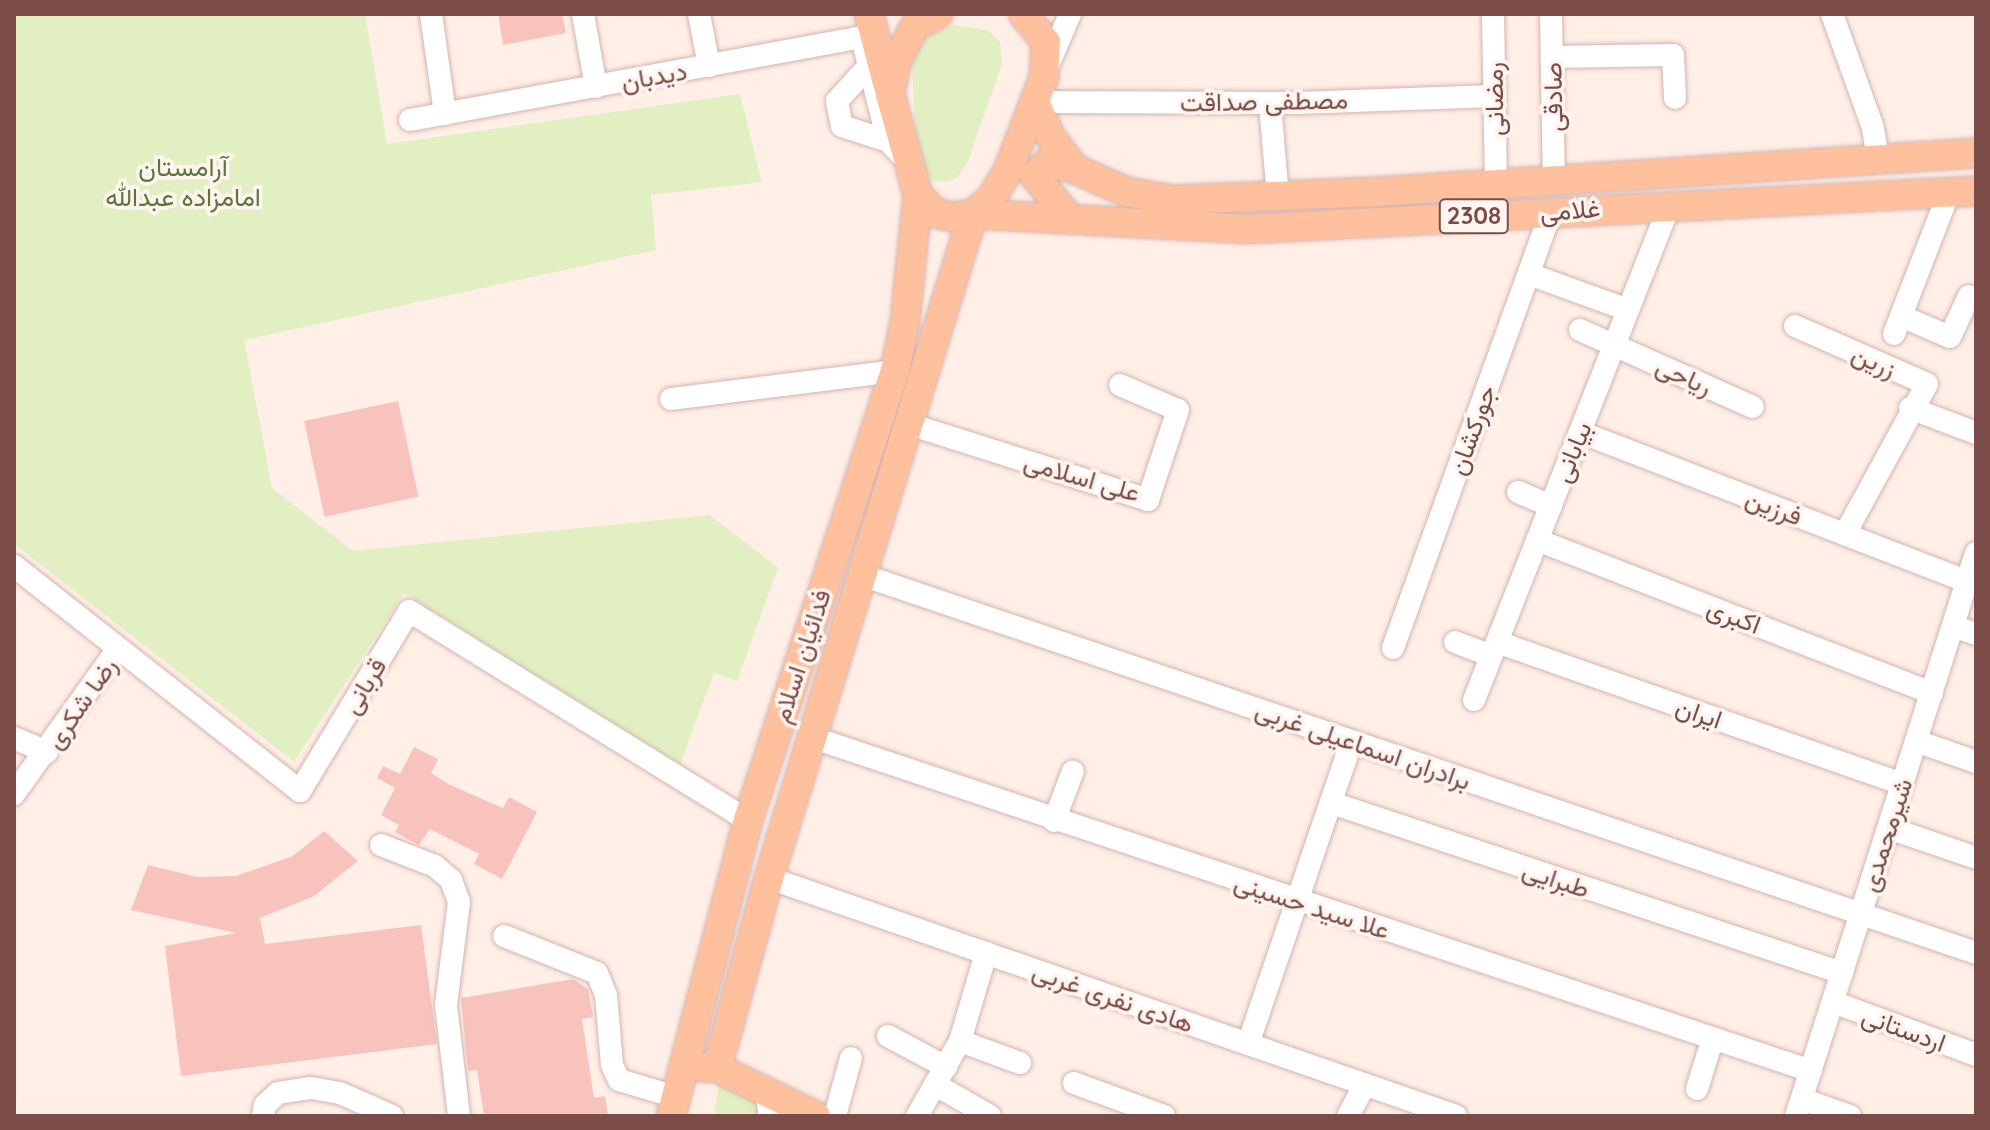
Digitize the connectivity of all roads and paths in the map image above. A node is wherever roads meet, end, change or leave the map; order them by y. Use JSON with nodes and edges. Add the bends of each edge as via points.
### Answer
{"nodes":[{"id":1,"x":431,"y":14,"type":"edge"},
{"id":2,"x":583,"y":14,"type":"edge"},
{"id":3,"x":699,"y":14,"type":"edge"},
{"id":4,"x":861,"y":14,"type":"edge"},
{"id":5,"x":938,"y":14,"type":"edge"},
{"id":6,"x":1023,"y":14,"type":"edge"},
{"id":7,"x":1048,"y":14,"type":"edge"},
{"id":8,"x":1070,"y":14,"type":"edge"},
{"id":9,"x":1493,"y":14,"type":"edge"},
{"id":10,"x":1551,"y":14,"type":"edge"},
{"id":11,"x":1832,"y":14,"type":"edge"},
{"id":12,"x":865,"y":26,"type":"edge"},
{"id":13,"x":1046,"y":42,"type":"junction"},
{"id":14,"x":1552,"y":57,"type":"junction"},
{"id":15,"x":709,"y":66,"type":"junction"},
{"id":16,"x":868,"y":67,"type":"junction"},
{"id":17,"x":596,"y":87,"type":"junction"},
{"id":18,"x":1039,"y":89,"type":"junction"},
{"id":19,"x":890,"y":94,"type":"junction"},
{"id":20,"x":1494,"y":96,"type":"junction"},
{"id":21,"x":1675,"y":98,"type":"dead end"},
{"id":22,"x":445,"y":114,"type":"junction"},
{"id":23,"x":1271,"y":116,"type":"dead end"},
{"id":24,"x":410,"y":120,"type":"dead end"},
{"id":25,"x":897,"y":151,"type":"junction"},
{"id":26,"x":1976,"y":153,"type":"edge"},
{"id":27,"x":1878,"y":158,"type":"junction"},
{"id":28,"x":1075,"y":169,"type":"junction"},
{"id":29,"x":1554,"y":179,"type":"junction"},
{"id":30,"x":1496,"y":184,"type":"junction"},
{"id":31,"x":1963,"y":192,"type":"edge"},
{"id":32,"x":918,"y":195,"type":"junction"},
{"id":33,"x":1278,"y":197,"type":"junction"},
{"id":34,"x":1670,"y":204,"type":"junction"},
{"id":35,"x":1551,"y":212,"type":"junction"},
{"id":36,"x":973,"y":214,"type":"junction"},
{"id":37,"x":1069,"y":218,"type":"junction"},
{"id":38,"x":1529,"y":274,"type":"junction"},
{"id":39,"x":1969,"y":296,"type":"dead end"},
{"id":40,"x":1628,"y":310,"type":"junction"},
{"id":41,"x":1795,"y":326,"type":"dead end"},
{"id":42,"x":1580,"y":330,"type":"dead end"},
{"id":43,"x":1615,"y":344,"type":"junction"},
{"id":44,"x":895,"y":371,"type":"junction"},
{"id":45,"x":1120,"y":385,"type":"dead end"},
{"id":46,"x":671,"y":399,"type":"dead end"},
{"id":47,"x":1753,"y":407,"type":"dead end"},
{"id":48,"x":1910,"y":408,"type":"junction"},
{"id":49,"x":912,"y":425,"type":"junction"},
{"id":50,"x":1580,"y":432,"type":"junction"},
{"id":51,"x":1976,"y":433,"type":"edge"},
{"id":52,"x":1518,"y":492,"type":"dead end"},
{"id":53,"x":1551,"y":506,"type":"junction"},
{"id":54,"x":1845,"y":534,"type":"junction"},
{"id":55,"x":1537,"y":540,"type":"junction"},
{"id":56,"x":1976,"y":553,"type":"edge"},
{"id":57,"x":14,"y":566,"type":"edge"},
{"id":58,"x":865,"y":576,"type":"junction"},
{"id":59,"x":1967,"y":581,"type":"junction"},
{"id":60,"x":1953,"y":626,"type":"junction"},
{"id":61,"x":1976,"y":634,"type":"edge"},
{"id":62,"x":1455,"y":642,"type":"dead end"},
{"id":63,"x":1393,"y":648,"type":"dead end"},
{"id":64,"x":118,"y":649,"type":"junction"},
{"id":65,"x":1494,"y":649,"type":"junction"},
{"id":66,"x":1932,"y":693,"type":"junction"},
{"id":67,"x":1474,"y":700,"type":"dead end"},
{"id":68,"x":14,"y":738,"type":"edge"},
{"id":69,"x":814,"y":738,"type":"junction"},
{"id":70,"x":1352,"y":741,"type":"junction"},
{"id":71,"x":1916,"y":741,"type":"junction"},
{"id":72,"x":47,"y":752,"type":"junction"},
{"id":73,"x":1976,"y":762,"type":"edge"},
{"id":74,"x":1073,"y":771,"type":"dead end"},
{"id":75,"x":1902,"y":784,"type":"junction"},
{"id":76,"x":14,"y":794,"type":"edge"},
{"id":77,"x":1332,"y":803,"type":"junction"},
{"id":78,"x":748,"y":820,"type":"junction"},
{"id":79,"x":1054,"y":821,"type":"junction"},
{"id":80,"x":1889,"y":828,"type":"junction"},
{"id":81,"x":381,"y":845,"type":"dead end"},
{"id":82,"x":1976,"y":858,"type":"edge"},
{"id":83,"x":769,"y":878,"type":"junction"},
{"id":84,"x":1297,"y":901,"type":"junction"},
{"id":85,"x":1861,"y":914,"type":"junction"},
{"id":86,"x":504,"y":936,"type":"dead end"},
{"id":87,"x":986,"y":953,"type":"junction"},
{"id":88,"x":1976,"y":953,"type":"edge"},
{"id":89,"x":1842,"y":973,"type":"junction"},
{"id":90,"x":1833,"y":1002,"type":"junction"},
{"id":91,"x":693,"y":1019,"type":"junction"},
{"id":92,"x":728,"y":1025,"type":"junction"},
{"id":93,"x":888,"y":1036,"type":"dead end"},
{"id":94,"x":1713,"y":1038,"type":"junction"},
{"id":95,"x":960,"y":1041,"type":"junction"},
{"id":96,"x":1248,"y":1044,"type":"junction"},
{"id":97,"x":1976,"y":1055,"type":"edge"},
{"id":98,"x":851,"y":1058,"type":"dead end"},
{"id":99,"x":1020,"y":1063,"type":"dead end"},
{"id":100,"x":717,"y":1068,"type":"junction"},
{"id":101,"x":1811,"y":1071,"type":"junction"},
{"id":102,"x":941,"y":1076,"type":"junction"},
{"id":103,"x":1074,"y":1083,"type":"dead end"},
{"id":104,"x":1365,"y":1084,"type":"junction"},
{"id":105,"x":1697,"y":1089,"type":"dead end"},
{"id":106,"x":340,"y":1093,"type":"junction"},
{"id":107,"x":676,"y":1096,"type":"edge"},
{"id":108,"x":768,"y":1103,"type":"edge"},
{"id":109,"x":1799,"y":1107,"type":"edge"},
{"id":110,"x":263,"y":1116,"type":"edge"},
{"id":111,"x":347,"y":1116,"type":"edge"},
{"id":112,"x":392,"y":1116,"type":"edge"},
{"id":113,"x":459,"y":1116,"type":"edge"},
{"id":114,"x":816,"y":1116,"type":"edge"},
{"id":115,"x":835,"y":1116,"type":"edge"},
{"id":116,"x":917,"y":1116,"type":"edge"},
{"id":117,"x":990,"y":1116,"type":"edge"},
{"id":118,"x":1164,"y":1116,"type":"edge"},
{"id":119,"x":1348,"y":1116,"type":"edge"},
{"id":120,"x":1456,"y":1116,"type":"edge"},
{"id":121,"x":1850,"y":1116,"type":"edge"}],
"edges":[{"from":1,"to":22,"type":"street"},
{"from":2,"to":17,"type":"street"},
{"from":3,"to":15,"type":"street"},
{"from":4,"to":12,"type":"street"},
{"from":5,"to":19,"type":"main road","via":[[915,26],[897,60]]},
{"from":6,"to":13,"type":"main road"},
{"from":7,"to":13,"type":"main road"},
{"from":8,"to":18,"type":"street"},
{"from":9,"to":20,"type":"street","name":"رمضانی"},
{"from":10,"to":14,"type":"street","name":"صادقی"},
{"from":11,"to":27,"type":"street","via":[[1873,128]]},
{"from":12,"to":15,"type":"street","name":"دیدبان"},
{"from":12,"to":16,"type":"street"},
{"from":12,"to":19,"type":"main road"},
{"from":13,"to":18,"type":"main road"},
{"from":14,"to":21,"type":"street","via":[[1673,55]]},
{"from":14,"to":29,"type":"street","name":"صادقی"},
{"from":15,"to":17,"type":"street","name":"دیدبان"},
{"from":16,"to":25,"type":"street"},
{"from":16,"to":25,"type":"street","via":[[837,101],[842,126]]},
{"from":17,"to":22,"type":"street","name":"دیدبان"},
{"from":18,"to":20,"type":"street","name":"مصطفی صداقت","via":[[1296,103]]},
{"from":18,"to":28,"type":"main road","name":"غلامی","number":"2308","via":[[1050,136]]},
{"from":18,"to":36,"type":"main road","via":[[1008,171],[991,199]]},
{"from":19,"to":25,"type":"main road"},
{"from":20,"to":30,"type":"street","name":"رمضانی"},
{"from":22,"to":24,"type":"street","name":"دیدبان"},
{"from":23,"to":33,"type":"street"},
{"from":25,"to":32,"type":"main road"},
{"from":26,"to":27,"type":"main road","name":"غلامی","number":"2308"},
{"from":27,"to":29,"type":"main road","name":"غلامی","number":"2308"},
{"from":28,"to":33,"type":"main road","name":"غلامی","number":"2308","via":[[1127,192],[1173,200]]},
{"from":28,"to":37,"type":"main road","via":[[1048,162],[1035,176]]},
{"from":29,"to":30,"type":"main road","name":"غلامی","number":"2308"},
{"from":30,"to":33,"type":"main road","name":"غلامی","number":"2308"},
{"from":31,"to":34,"type":"main road","name":"غلامی","number":"2308"},
{"from":31,"to":39,"type":"street","via":[[1898,325],[1950,337]]},
{"from":32,"to":36,"type":"main road","name":"غلامی","via":[[935,213]]},
{"from":32,"to":44,"type":"main road","name":"فدائیان اسلام"},
{"from":34,"to":35,"type":"main road","name":"غلامی","number":"2308"},
{"from":34,"to":40,"type":"street","name":"بیابانی"},
{"from":35,"to":37,"type":"main road","name":"غلامی","number":"2308","via":[[1246,229]]},
{"from":35,"to":38,"type":"street","name":"جورکشان"},
{"from":36,"to":37,"type":"main road","name":"غلامی","number":"2308"},
{"from":36,"to":49,"type":"main road","name":"فدائیان اسلام"},
{"from":38,"to":40,"type":"street"},
{"from":38,"to":63,"type":"street","name":"جورکشان"},
{"from":40,"to":43,"type":"street","name":"بیابانی"},
{"from":41,"to":48,"type":"street","name":"زرین","via":[[1927,384]]},
{"from":42,"to":43,"type":"street","name":"ریاحی"},
{"from":43,"to":47,"type":"street","name":"ریاحی"},
{"from":43,"to":50,"type":"street","name":"بیابانی"},
{"from":44,"to":46,"type":"street"},
{"from":44,"to":78,"type":"main road","name":"فدائیان اسلام"},
{"from":45,"to":49,"type":"street","name":"علی اسلامی","via":[[1178,410],[1148,500]]},
{"from":48,"to":51,"type":"street","name":"زرین"},
{"from":48,"to":54,"type":"street","name":"زرین"},
{"from":49,"to":58,"type":"main road","name":"فدائیان اسلام"},
{"from":50,"to":53,"type":"street","name":"بیابانی"},
{"from":50,"to":54,"type":"street","name":"فرزین"},
{"from":52,"to":53,"type":"street"},
{"from":53,"to":55,"type":"street","name":"بیابانی"},
{"from":54,"to":59,"type":"street","name":"فرزین"},
{"from":55,"to":65,"type":"street","name":"بیابانی"},
{"from":55,"to":66,"type":"street","name":"اکبری"},
{"from":56,"to":59,"type":"street","name":"شیرمحمدی"},
{"from":57,"to":64,"type":"street","name":"قربانی"},
{"from":58,"to":69,"type":"main road","name":"فدائیان اسلام"},
{"from":58,"to":70,"type":"street","name":"برادران اسماعیلی غربی"},
{"from":59,"to":60,"type":"street","name":"شیرمحمدی"},
{"from":60,"to":61,"type":"street"},
{"from":60,"to":66,"type":"street","name":"شیرمحمدی"},
{"from":62,"to":65,"type":"street","name":"ایران"},
{"from":64,"to":72,"type":"street","name":"رضا شکری"},
{"from":64,"to":78,"type":"street","name":"قربانی","via":[[300,791],[409,611]]},
{"from":65,"to":67,"type":"street","name":"بیابانی"},
{"from":65,"to":75,"type":"street","name":"ایران"},
{"from":66,"to":71,"type":"street","name":"شیرمحمدی"},
{"from":68,"to":72,"type":"street"},
{"from":69,"to":79,"type":"street","name":"علا سید حسینی"},
{"from":69,"to":83,"type":"main road","name":"فدائیان اسلام"},
{"from":70,"to":77,"type":"street"},
{"from":70,"to":85,"type":"street","name":"برادران اسماعیلی غربی"},
{"from":71,"to":73,"type":"street"},
{"from":71,"to":75,"type":"street","name":"شیرمحمدی"},
{"from":72,"to":76,"type":"street","name":"رضا شکری"},
{"from":74,"to":79,"type":"street"},
{"from":75,"to":80,"type":"street","name":"شیرمحمدی"},
{"from":77,"to":84,"type":"street"},
{"from":77,"to":89,"type":"street","name":"طبرایی"},
{"from":78,"to":91,"type":"main road","name":"فدائیان اسلام"},
{"from":79,"to":84,"type":"street","name":"علا سید حسینی"},
{"from":80,"to":82,"type":"street"},
{"from":80,"to":85,"type":"street","name":"شیرمحمدی"},
{"from":81,"to":113,"type":"street","via":[[435,866],[451,880],[459,902],[446,1005]]},
{"from":83,"to":87,"type":"street","name":"هادی نفری غربی"},
{"from":83,"to":92,"type":"main road","name":"فدائیان اسلام"},
{"from":84,"to":94,"type":"street","name":"علا سید حسینی"},
{"from":84,"to":96,"type":"street"},
{"from":85,"to":88,"type":"street","name":"برادران اسماعیلی غربی"},
{"from":85,"to":89,"type":"street","name":"شیرمحمدی"},
{"from":86,"to":107,"type":"street","via":[[597,973],[606,995],[612,1065],[619,1080]]},
{"from":87,"to":95,"type":"street"},
{"from":87,"to":96,"type":"street","name":"هادی نفری غربی"},
{"from":89,"to":90,"type":"street","name":"شیرمحمدی"},
{"from":90,"to":97,"type":"street","name":"اردستانی"},
{"from":90,"to":101,"type":"street","name":"شیرمحمدی"},
{"from":91,"to":92,"type":"main road","via":[[708,1033]]},
{"from":91,"to":107,"type":"main road","name":"فدائیان اسلام"},
{"from":92,"to":100,"type":"main road","name":"فدائیان اسلام"},
{"from":93,"to":102,"type":"street"},
{"from":94,"to":101,"type":"street","name":"علا سید حسینی"},
{"from":94,"to":105,"type":"street"},
{"from":95,"to":99,"type":"street"},
{"from":95,"to":102,"type":"street"},
{"from":96,"to":104,"type":"street","name":"هادی نفری غربی"},
{"from":98,"to":115,"type":"street"},
{"from":100,"to":107,"type":"main road","via":[[701,1067]]},
{"from":100,"to":108,"type":"main road"},
{"from":101,"to":109,"type":"street","name":"شیرمحمدی"},
{"from":102,"to":116,"type":"street"},
{"from":102,"to":117,"type":"street"},
{"from":103,"to":118,"type":"street"},
{"from":104,"to":119,"type":"street"},
{"from":104,"to":120,"type":"street","name":"هادی نفری غربی"},
{"from":106,"to":110,"type":"street","via":[[311,1088],[278,1093],[265,1105]]},
{"from":106,"to":111,"type":"street"},
{"from":106,"to":112,"type":"street"},
{"from":108,"to":114,"type":"main road"},
{"from":109,"to":121,"type":"street"}]}
